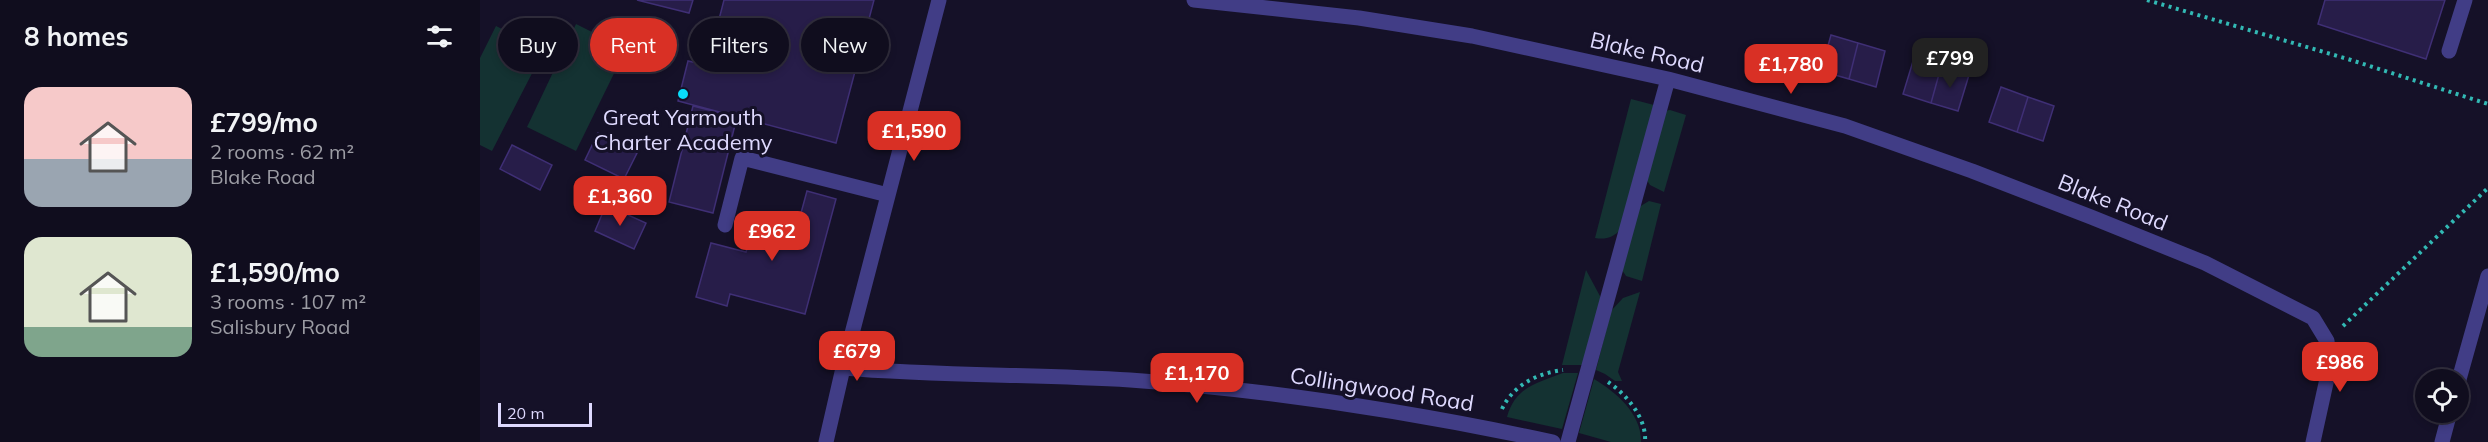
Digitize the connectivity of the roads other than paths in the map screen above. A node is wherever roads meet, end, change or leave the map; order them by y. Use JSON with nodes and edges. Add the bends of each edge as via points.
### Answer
{"nodes":[{"id":1,"x":939,"y":0,"type":"edge"},
{"id":2,"x":1194,"y":0,"type":"edge"},
{"id":3,"x":2465,"y":0,"type":"edge"},
{"id":4,"x":2449,"y":51,"type":"dead end"},
{"id":5,"x":1668,"y":79,"type":"junction"},
{"id":6,"x":888,"y":195,"type":"junction"},
{"id":7,"x":724,"y":225,"type":"dead end"},
{"id":8,"x":2488,"y":276,"type":"edge"},
{"id":9,"x":843,"y":368,"type":"junction"},
{"id":10,"x":2462,"y":369,"type":"edge"},
{"id":11,"x":2447,"y":423,"type":"edge"},
{"id":12,"x":826,"y":442,"type":"edge"},
{"id":13,"x":1553,"y":442,"type":"edge"},
{"id":14,"x":1568,"y":442,"type":"edge"},
{"id":15,"x":2313,"y":442,"type":"edge"},
{"id":16,"x":2442,"y":442,"type":"edge"}],
"edges":[{"from":1,"to":6,"type":"street"},
{"from":2,"to":5,"type":"street","name":"Blake Road","via":[[1359,18],[1473,36]]},
{"from":3,"to":4,"type":"street"},
{"from":5,"to":14,"type":"street"},
{"from":5,"to":15,"type":"street","name":"Blake Road","via":[[1845,126],[1972,171],[2205,263],[2313,318],[2327,341],[2330,365]]},
{"from":6,"to":7,"type":"street","via":[[741,158]]},
{"from":6,"to":9,"type":"street"},
{"from":8,"to":10,"type":"street"},
{"from":9,"to":12,"type":"street"},
{"from":9,"to":13,"type":"street","name":"Collingwood Road","via":[[1131,380],[1334,401]]},
{"from":11,"to":16,"type":"street"}]}
